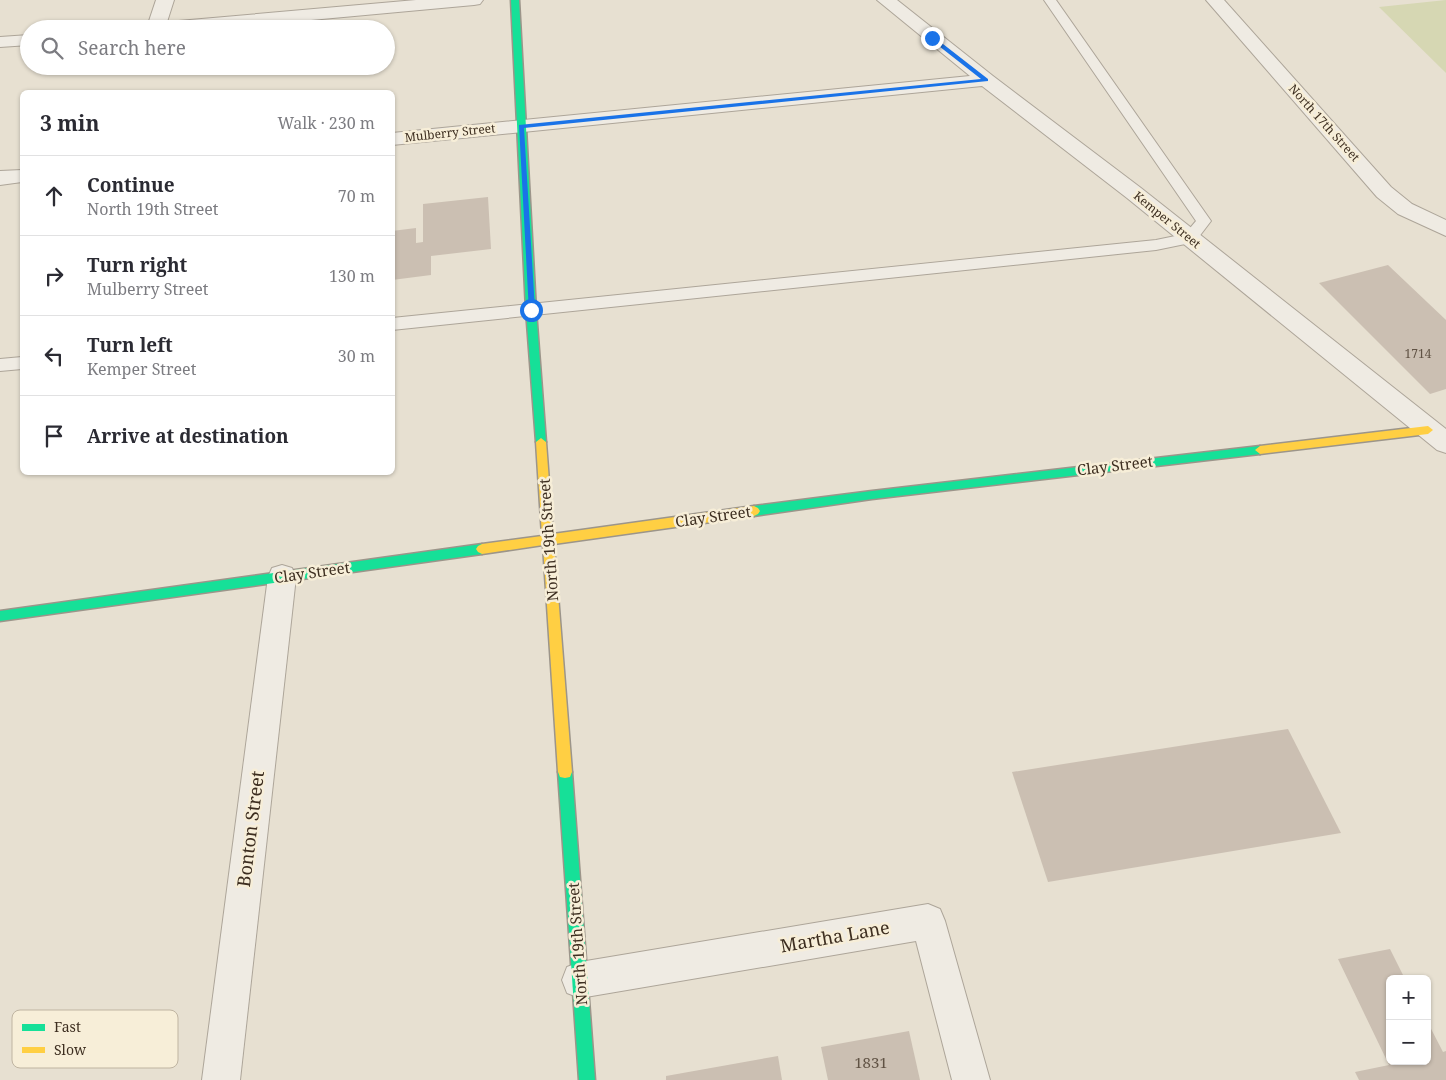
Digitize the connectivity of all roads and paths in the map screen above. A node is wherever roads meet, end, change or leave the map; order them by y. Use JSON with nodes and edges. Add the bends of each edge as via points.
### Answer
{"nodes":[{"id":1,"x":166,"y":0,"type":"edge"},
{"id":2,"x":474,"y":0,"type":"edge"},
{"id":3,"x":515,"y":0,"type":"edge"},
{"id":4,"x":886,"y":0,"type":"edge"},
{"id":5,"x":1050,"y":0,"type":"edge"},
{"id":6,"x":1215,"y":0,"type":"edge"},
{"id":7,"x":159,"y":20,"type":"edge"},
{"id":8,"x":247,"y":20,"type":"edge"},
{"id":9,"x":20,"y":41,"type":"edge"},
{"id":10,"x":0,"y":42,"type":"edge"},
{"id":11,"x":986,"y":80,"type":"junction"},
{"id":12,"x":521,"y":126,"type":"junction"},
{"id":13,"x":395,"y":139,"type":"edge"},
{"id":14,"x":20,"y":176,"type":"edge"},
{"id":15,"x":0,"y":178,"type":"edge"},
{"id":16,"x":1446,"y":229,"type":"edge"},
{"id":17,"x":1190,"y":238,"type":"junction"},
{"id":18,"x":531,"y":310,"type":"junction"},
{"id":19,"x":395,"y":324,"type":"edge"},
{"id":20,"x":20,"y":363,"type":"edge"},
{"id":21,"x":0,"y":366,"type":"edge"},
{"id":22,"x":1428,"y":430,"type":"junction"},
{"id":23,"x":1446,"y":443,"type":"edge"},
{"id":24,"x":549,"y":541,"type":"junction"},
{"id":25,"x":282,"y":577,"type":"junction"},
{"id":26,"x":0,"y":616,"type":"edge"},
{"id":27,"x":580,"y":980,"type":"junction"},
{"id":28,"x":221,"y":1080,"type":"edge"},
{"id":29,"x":587,"y":1080,"type":"edge"},
{"id":30,"x":971,"y":1080,"type":"edge"}],
"edges":[{"from":1,"to":7,"type":"street"},
{"from":2,"to":8,"type":"street"},
{"from":3,"to":12,"type":"street","name":"North 19th Street"},
{"from":4,"to":11,"type":"street","name":"Kemper Street"},
{"from":5,"to":17,"type":"lane","via":[[1204,222]]},
{"from":6,"to":16,"type":"street","name":"North 17th Street","via":[[1384,192],[1405,209]]},
{"from":9,"to":10,"type":"street"},
{"from":11,"to":12,"type":"street","name":"Mulberry Street"},
{"from":11,"to":17,"type":"street","name":"Kemper Street"},
{"from":12,"to":13,"type":"street","name":"Mulberry Street"},
{"from":12,"to":18,"type":"street","name":"North 19th Street"},
{"from":14,"to":15,"type":"street"},
{"from":17,"to":18,"type":"lane","via":[[1156,245]]},
{"from":17,"to":22,"type":"street","name":"Kemper Street"},
{"from":18,"to":19,"type":"lane"},
{"from":18,"to":24,"type":"street","name":"North 19th Street"},
{"from":20,"to":21,"type":"lane"},
{"from":22,"to":23,"type":"street","name":"Kemper Street"},
{"from":22,"to":24,"type":"street","name":"Clay Street","via":[[882,494]]},
{"from":24,"to":25,"type":"street","name":"Clay Street"},
{"from":24,"to":27,"type":"street","name":"North 19th Street"},
{"from":25,"to":26,"type":"street","name":"Clay Street"},
{"from":25,"to":28,"type":"street","name":"Bonton Street"},
{"from":27,"to":29,"type":"street","name":"North 19th Street"},
{"from":27,"to":30,"type":"street","name":"Martha Lane","via":[[928,921]]}]}
